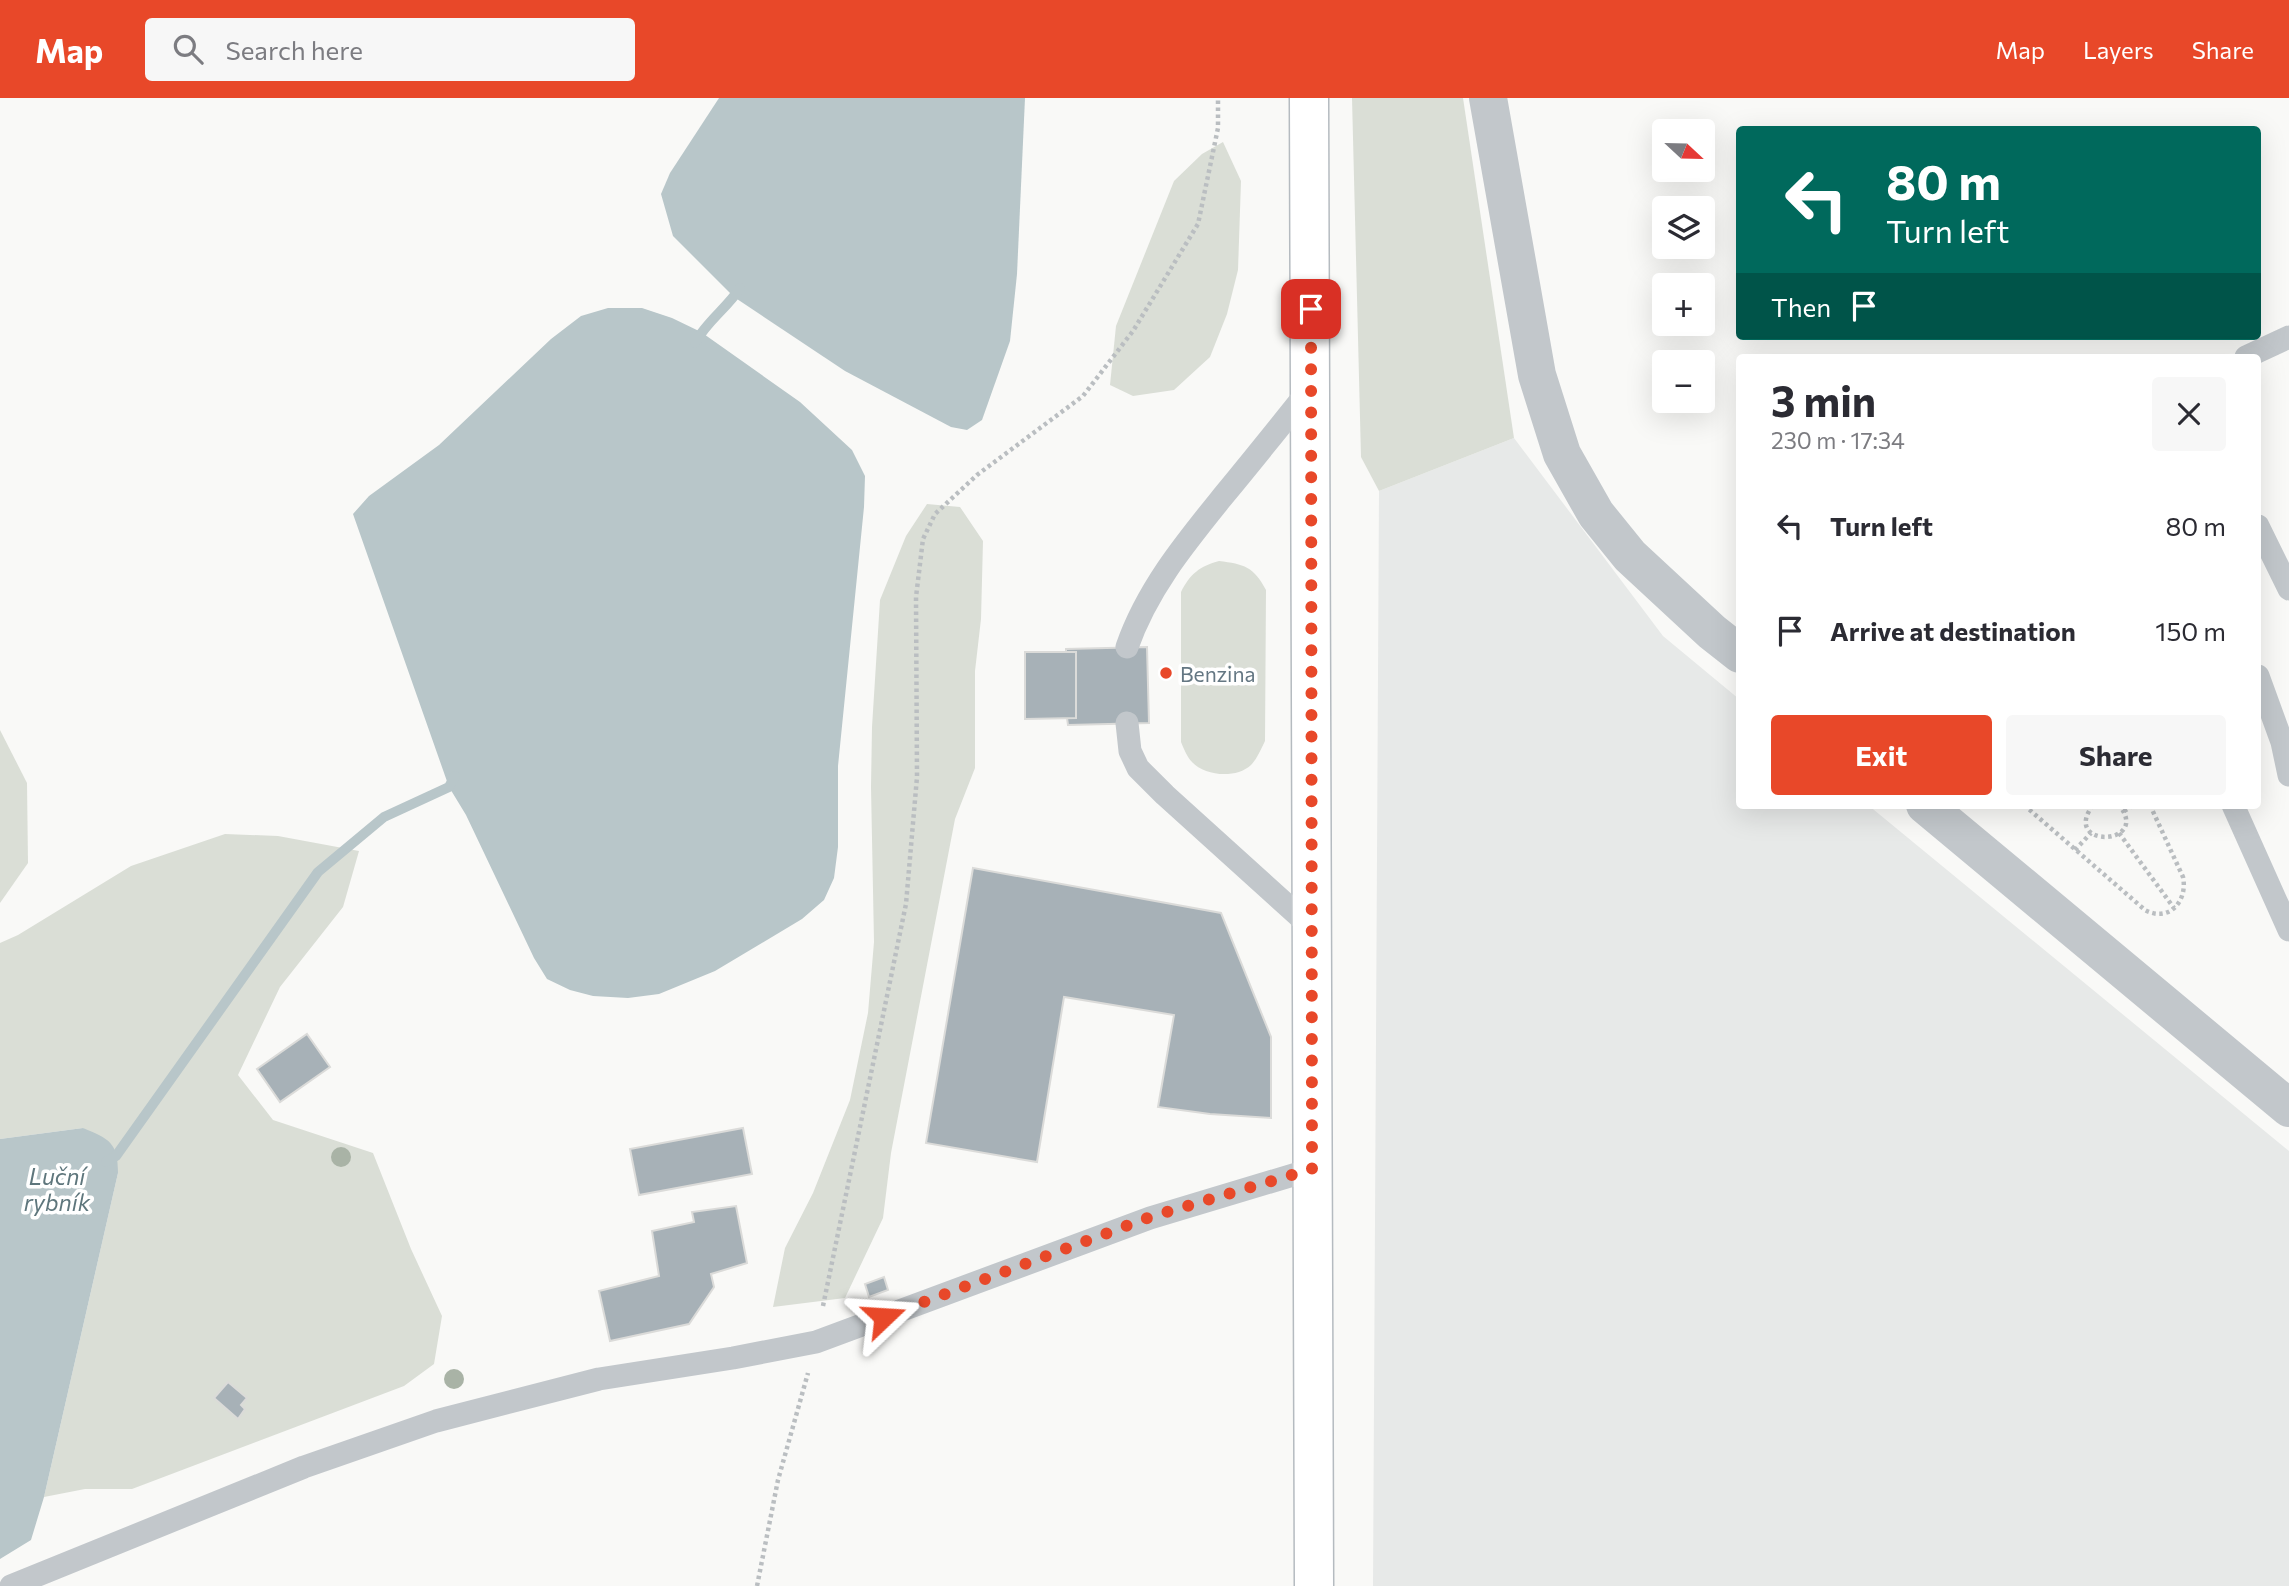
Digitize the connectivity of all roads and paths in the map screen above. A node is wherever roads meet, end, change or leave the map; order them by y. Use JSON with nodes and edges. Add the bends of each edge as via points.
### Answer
{"nodes":[{"id":1,"x":1219,"y":98,"type":"edge"},
{"id":2,"x":1309,"y":98,"type":"edge"},
{"id":3,"x":1488,"y":98,"type":"edge"},
{"id":4,"x":2289,"y":337,"type":"edge"},
{"id":5,"x":2252,"y":354,"type":"edge"},
{"id":6,"x":1311,"y":388,"type":"junction"},
{"id":7,"x":2261,"y":529,"type":"edge"},
{"id":8,"x":2278,"y":545,"type":"edge"},
{"id":9,"x":2289,"y":589,"type":"edge"},
{"id":10,"x":1127,"y":647,"type":"dead end"},
{"id":11,"x":1736,"y":651,"type":"edge"},
{"id":12,"x":2261,"y":684,"type":"edge"},
{"id":13,"x":1127,"y":723,"type":"dead end"},
{"id":14,"x":2289,"y":775,"type":"edge"},
{"id":15,"x":1930,"y":809,"type":"edge"},
{"id":16,"x":2029,"y":809,"type":"edge"},
{"id":17,"x":2091,"y":809,"type":"edge"},
{"id":18,"x":2127,"y":809,"type":"edge"},
{"id":19,"x":2152,"y":809,"type":"edge"},
{"id":20,"x":2235,"y":809,"type":"edge"},
{"id":21,"x":2124,"y":811,"type":"joint"},
{"id":22,"x":2091,"y":833,"type":"junction"},
{"id":23,"x":2119,"y":834,"type":"junction"},
{"id":24,"x":2075,"y":850,"type":"junction"},
{"id":25,"x":2174,"y":908,"type":"junction"},
{"id":26,"x":1311,"y":927,"type":"junction"},
{"id":27,"x":2289,"y":930,"type":"edge"},
{"id":28,"x":2289,"y":1108,"type":"edge"},
{"id":29,"x":1312,"y":1169,"type":"junction"},
{"id":30,"x":816,"y":1342,"type":"junction"},
{"id":31,"x":11,"y":1586,"type":"edge"},
{"id":32,"x":757,"y":1586,"type":"edge"},
{"id":33,"x":1314,"y":1586,"type":"edge"}],
"edges":[{"from":1,"to":30,"type":"path","via":[[1218,128],[1198,224],[1133,331],[1083,396],[977,475],[935,514],[923,539],[916,597],[917,777],[906,904]]},
{"from":2,"to":6,"type":"main road"},
{"from":3,"to":11,"type":"street","via":[[1537,375],[1562,454],[1597,514],[1630,556]]},
{"from":4,"to":5,"type":"lane"},
{"from":6,"to":10,"type":"lane","via":[[1161,578]]},
{"from":6,"to":26,"type":"main road"},
{"from":7,"to":8,"type":"lane"},
{"from":8,"to":9,"type":"lane"},
{"from":12,"to":14,"type":"lane"},
{"from":13,"to":26,"type":"lane","via":[[1130,751],[1138,768]]},
{"from":15,"to":28,"type":"street"},
{"from":16,"to":24,"type":"path"},
{"from":17,"to":22,"type":"path","via":[[2086,817]]},
{"from":18,"to":21,"type":"path"},
{"from":19,"to":25,"type":"path","via":[[2183,877],[2185,889]]},
{"from":20,"to":27,"type":"lane"},
{"from":21,"to":23,"type":"path"},
{"from":22,"to":23,"type":"path","via":[[2110,839]]},
{"from":22,"to":24,"type":"path"},
{"from":23,"to":25,"type":"path"},
{"from":24,"to":25,"type":"path","via":[[2145,910],[2162,915]]},
{"from":26,"to":29,"type":"main road"},
{"from":29,"to":30,"type":"lane","via":[[1150,1217]]},
{"from":29,"to":33,"type":"main road"},
{"from":30,"to":31,"type":"lane","via":[[598,1379],[436,1421],[304,1467]]},
{"from":30,"to":32,"type":"path","via":[[778,1480]]}]}
